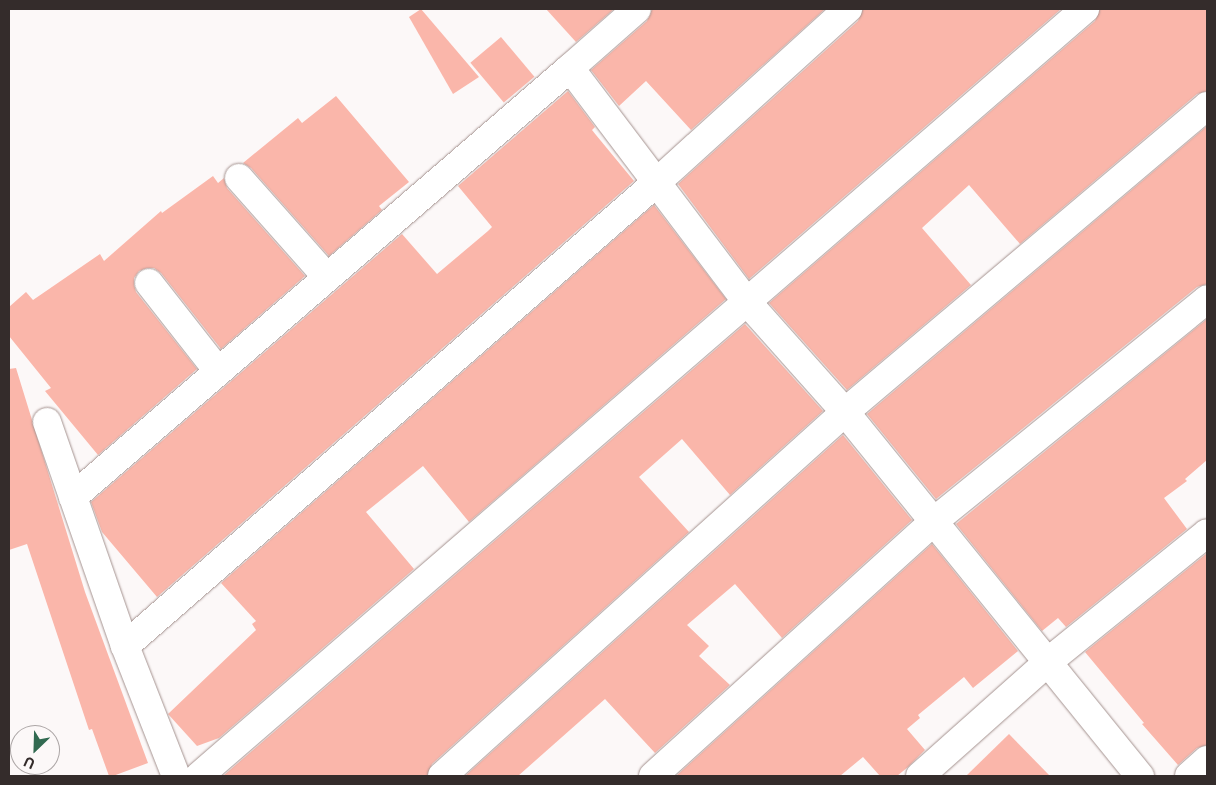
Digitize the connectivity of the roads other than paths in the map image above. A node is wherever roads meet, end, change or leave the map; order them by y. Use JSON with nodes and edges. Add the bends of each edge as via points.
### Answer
{"nodes":[{"id":1,"x":637,"y":9,"type":"edge"},
{"id":2,"x":848,"y":9,"type":"edge"},
{"id":3,"x":1085,"y":9,"type":"edge"},
{"id":4,"x":570,"y":68,"type":"junction"},
{"id":5,"x":1207,"y":106,"type":"edge"},
{"id":6,"x":239,"y":178,"type":"dead end"},
{"id":7,"x":657,"y":182,"type":"junction"},
{"id":8,"x":327,"y":277,"type":"junction"},
{"id":9,"x":150,"y":283,"type":"dead end"},
{"id":10,"x":1207,"y":299,"type":"edge"},
{"id":11,"x":748,"y":303,"type":"junction"},
{"id":12,"x":218,"y":371,"type":"junction"},
{"id":13,"x":845,"y":412,"type":"junction"},
{"id":14,"x":47,"y":422,"type":"dead end"},
{"id":15,"x":72,"y":497,"type":"junction"},
{"id":16,"x":933,"y":522,"type":"junction"},
{"id":17,"x":1207,"y":533,"type":"edge"},
{"id":18,"x":124,"y":646,"type":"junction"},
{"id":19,"x":1049,"y":661,"type":"junction"},
{"id":20,"x":1207,"y":760,"type":"edge"},
{"id":21,"x":176,"y":776,"type":"edge"},
{"id":22,"x":199,"y":776,"type":"edge"},
{"id":23,"x":442,"y":776,"type":"edge"},
{"id":24,"x":652,"y":776,"type":"edge"},
{"id":25,"x":920,"y":776,"type":"edge"},
{"id":26,"x":1140,"y":776,"type":"edge"},
{"id":27,"x":1189,"y":776,"type":"edge"}],
"edges":[{"from":1,"to":4,"type":"street"},
{"from":2,"to":7,"type":"street"},
{"from":3,"to":11,"type":"street"},
{"from":4,"to":7,"type":"street"},
{"from":4,"to":8,"type":"street"},
{"from":5,"to":13,"type":"street"},
{"from":6,"to":8,"type":"street"},
{"from":7,"to":11,"type":"street"},
{"from":7,"to":18,"type":"street"},
{"from":8,"to":12,"type":"street"},
{"from":9,"to":12,"type":"street"},
{"from":10,"to":16,"type":"street"},
{"from":11,"to":13,"type":"street"},
{"from":11,"to":22,"type":"street"},
{"from":12,"to":15,"type":"street"},
{"from":13,"to":16,"type":"street"},
{"from":13,"to":23,"type":"street"},
{"from":14,"to":15,"type":"street"},
{"from":15,"to":18,"type":"street"},
{"from":16,"to":19,"type":"street"},
{"from":16,"to":24,"type":"street"},
{"from":17,"to":19,"type":"street"},
{"from":18,"to":21,"type":"street"},
{"from":19,"to":25,"type":"street"},
{"from":19,"to":26,"type":"street"},
{"from":20,"to":27,"type":"street"}]}
